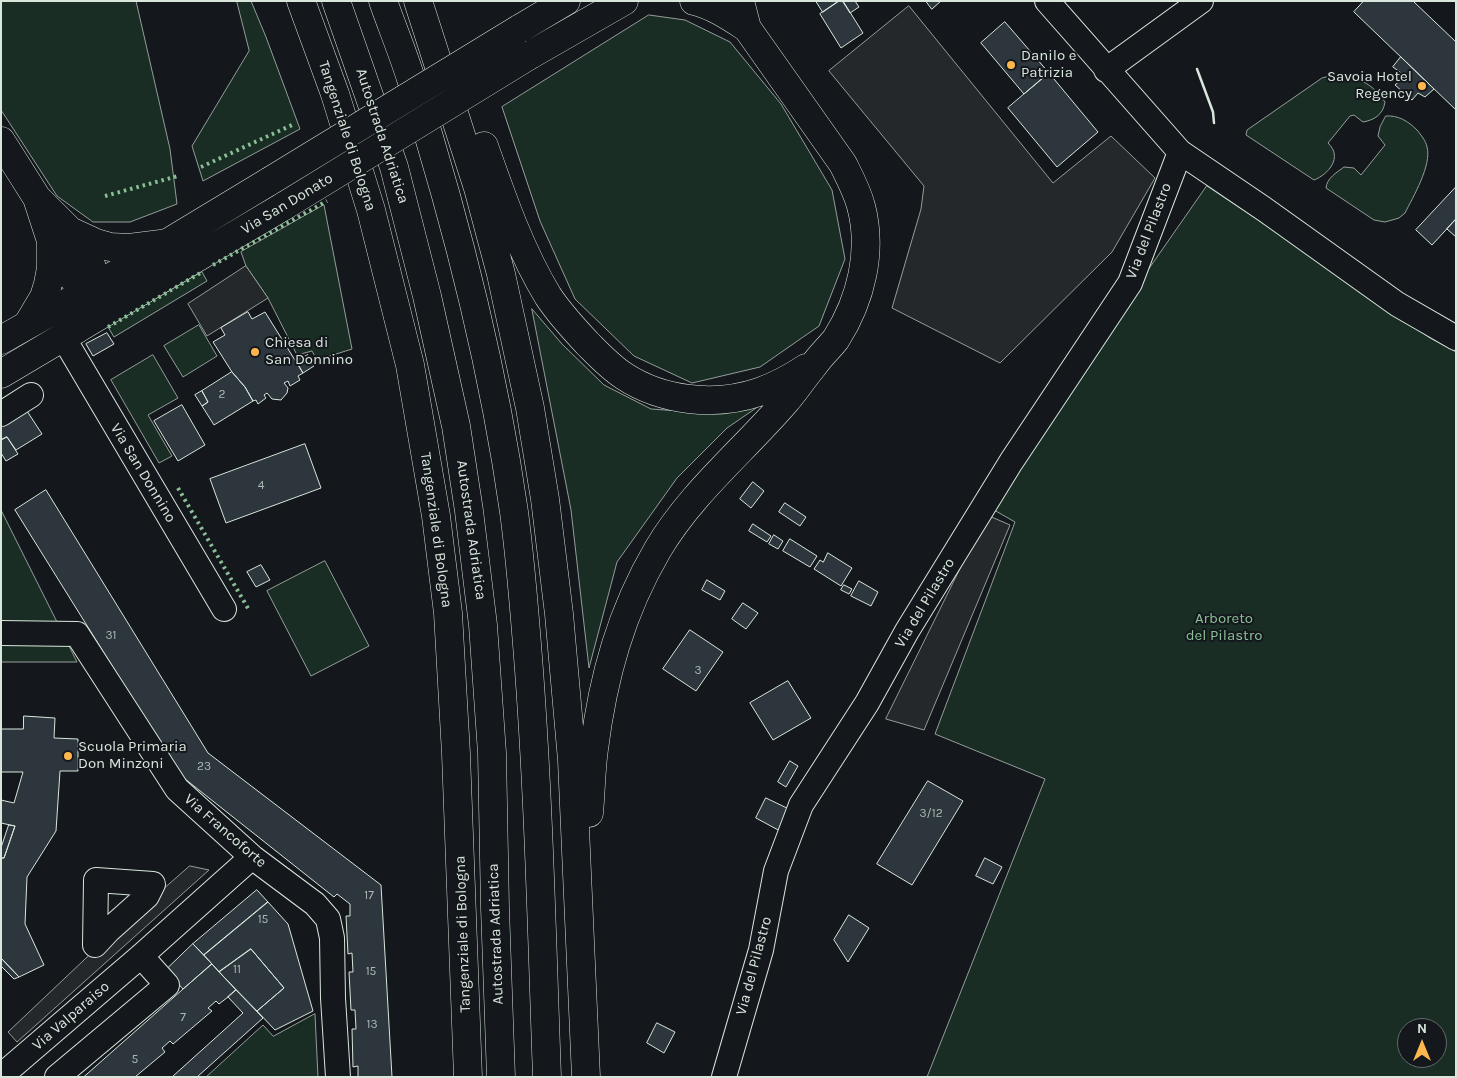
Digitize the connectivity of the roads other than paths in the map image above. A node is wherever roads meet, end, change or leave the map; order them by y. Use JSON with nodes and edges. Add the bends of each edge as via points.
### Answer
{"nodes":[{"id":1,"x":283,"y":1,"type":"edge"},
{"id":2,"x":301,"y":1,"type":"edge"},
{"id":3,"x":336,"y":1,"type":"edge"},
{"id":4,"x":383,"y":1,"type":"edge"},
{"id":5,"x":419,"y":1,"type":"edge"},
{"id":6,"x":566,"y":1,"type":"edge"},
{"id":7,"x":624,"y":1,"type":"edge"},
{"id":8,"x":694,"y":1,"type":"edge"},
{"id":9,"x":1047,"y":1,"type":"edge"},
{"id":10,"x":1200,"y":1,"type":"edge"},
{"id":11,"x":734,"y":8,"type":"edge"},
{"id":12,"x":1106,"y":70,"type":"junction"},
{"id":13,"x":1,"y":141,"type":"edge"},
{"id":14,"x":1180,"y":152,"type":"junction"},
{"id":15,"x":371,"y":210,"type":"junction"},
{"id":16,"x":61,"y":236,"type":"junction"},
{"id":17,"x":169,"y":243,"type":"junction"},
{"id":18,"x":93,"y":288,"type":"junction"},
{"id":19,"x":141,"y":291,"type":"junction"},
{"id":20,"x":28,"y":324,"type":"junction"},
{"id":21,"x":70,"y":333,"type":"junction"},
{"id":22,"x":1456,"y":338,"type":"edge"},
{"id":23,"x":1,"y":340,"type":"edge"},
{"id":24,"x":816,"y":362,"type":"junction"},
{"id":25,"x":1,"y":374,"type":"edge"},
{"id":26,"x":32,"y":395,"type":"dead end"},
{"id":27,"x":1,"y":414,"type":"edge"},
{"id":28,"x":224,"y":609,"type":"dead end"},
{"id":29,"x":1,"y":633,"type":"edge"},
{"id":30,"x":252,"y":857,"type":"junction"},
{"id":31,"x":141,"y":956,"type":"junction"},
{"id":32,"x":581,"y":967,"type":"junction"},
{"id":33,"x":1,"y":1076,"type":"edge"},
{"id":34,"x":58,"y":1077,"type":"edge"},
{"id":35,"x":338,"y":1077,"type":"edge"},
{"id":36,"x":468,"y":1077,"type":"edge"},
{"id":37,"x":500,"y":1077,"type":"edge"},
{"id":38,"x":547,"y":1077,"type":"edge"},
{"id":39,"x":586,"y":1077,"type":"edge"},
{"id":40,"x":724,"y":1077,"type":"edge"}],
"edges":[{"from":1,"to":15,"type":"main road"},
{"from":2,"to":15,"type":"main road","name":"Tangenziale di Bologna","via":[[335,94]]},
{"from":3,"to":37,"type":"main road","name":"Autostrada Adriatica","via":[[394,167],[456,426],[485,644],[492,753]]},
{"from":4,"to":38,"type":"main road","via":[[432,148],[469,283],[514,513],[535,750]]},
{"from":5,"to":24,"type":"main road","via":[[532,265],[549,297],[598,355],[623,375],[650,390],[701,400],[730,399],[758,393],[784,382]]},
{"from":5,"to":32,"type":"main road","via":[[502,274],[530,408],[560,622],[572,760]]},
{"from":6,"to":17,"type":"main road","name":"Via San Donato","bridge":true},
{"from":7,"to":19,"type":"main road","name":"Via San Donato","bridge":true},
{"from":8,"to":11,"type":"main road"},
{"from":9,"to":12,"type":"street"},
{"from":10,"to":12,"type":"street"},
{"from":11,"to":24,"type":"main road","via":[[843,164],[861,206],[866,256],[860,287],[835,340]]},
{"from":12,"to":14,"type":"street"},
{"from":13,"to":16,"type":"main road"},
{"from":14,"to":22,"type":"street","via":[[1397,304]]},
{"from":14,"to":40,"type":"street","name":"Via del Pilastro","via":[[1130,283],[1011,462],[907,631],[867,703],[801,805],[776,871],[761,950]]},
{"from":15,"to":36,"type":"main road","name":"Tangenziale di Bologna","via":[[410,365],[436,516],[448,613]]},
{"from":16,"to":17,"type":"main road","via":[[110,247]]},
{"from":16,"to":18,"type":"main road","via":[[88,255],[94,274]]},
{"from":16,"to":20,"type":"main road","via":[[44,297]]},
{"from":17,"to":18,"type":"main road","name":"Via San Donato"},
{"from":18,"to":19,"type":"main road"},
{"from":18,"to":20,"type":"main road","name":"Via San Donato"},
{"from":18,"to":21,"type":"main road","via":[[86,312]]},
{"from":19,"to":21,"type":"main road","name":"Via San Donato"},
{"from":20,"to":23,"type":"main road","name":"Via San Donato"},
{"from":21,"to":25,"type":"main road","name":"Via San Donato"},
{"from":21,"to":28,"type":"street","name":"Via San Donnino"},
{"from":24,"to":32,"type":"main road","via":[[786,401],[679,520],[659,547],[627,612],[608,668],[593,751]]},
{"from":26,"to":27,"type":"street"},
{"from":29,"to":30,"type":"street","name":"Via Francoforte","via":[[77,634],[177,789]]},
{"from":30,"to":31,"type":"street","name":"Via Valparaiso"},
{"from":30,"to":35,"type":"street","name":"Via Francoforte","via":[[315,904],[328,919],[332,938]]},
{"from":31,"to":33,"type":"street","name":"Via Valparaiso"},
{"from":31,"to":34,"type":"street","via":[[167,985]]},
{"from":32,"to":39,"type":"main road"}]}
